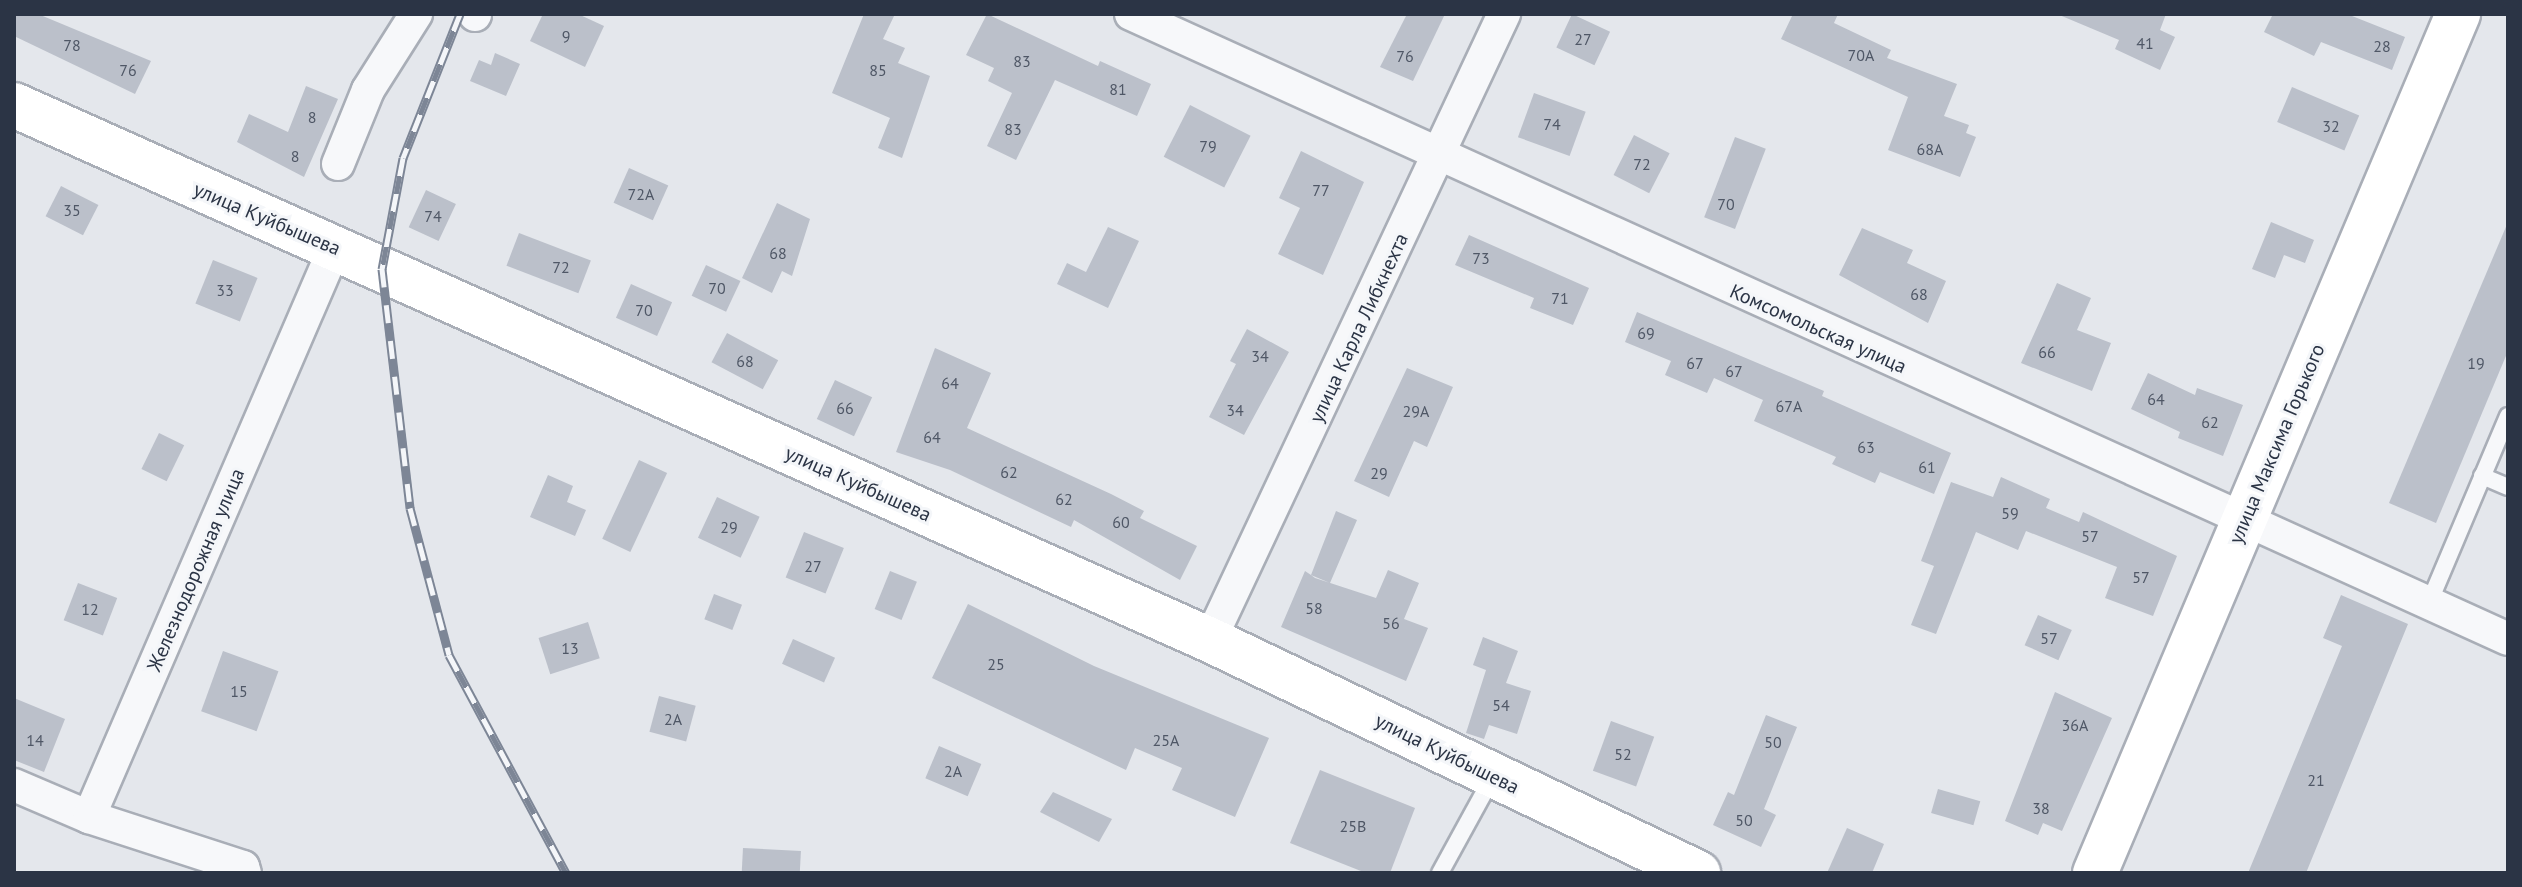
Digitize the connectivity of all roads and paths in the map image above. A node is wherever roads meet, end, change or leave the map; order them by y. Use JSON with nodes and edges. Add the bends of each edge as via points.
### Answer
{"nodes":[{"id":1,"x":416,"y":14,"type":"edge"},
{"id":2,"x":1131,"y":14,"type":"edge"},
{"id":3,"x":1504,"y":14,"type":"edge"},
{"id":4,"x":2458,"y":14,"type":"edge"},
{"id":5,"x":14,"y":105,"type":"edge"},
{"id":6,"x":1440,"y":158,"type":"junction"},
{"id":7,"x":338,"y":164,"type":"dead end"},
{"id":8,"x":335,"y":247,"type":"junction"},
{"id":9,"x":2508,"y":416,"type":"edge"},
{"id":10,"x":2482,"y":476,"type":"junction"},
{"id":11,"x":2508,"y":487,"type":"edge"},
{"id":12,"x":2245,"y":522,"type":"junction"},
{"id":13,"x":2429,"y":603,"type":"junction"},
{"id":14,"x":2508,"y":639,"type":"edge"},
{"id":15,"x":1210,"y":640,"type":"junction"},
{"id":16,"x":1494,"y":776,"type":"junction"},
{"id":17,"x":14,"y":785,"type":"edge"},
{"id":18,"x":89,"y":817,"type":"junction"},
{"id":19,"x":245,"y":873,"type":"edge"},
{"id":20,"x":1440,"y":873,"type":"edge"},
{"id":21,"x":1698,"y":873,"type":"edge"},
{"id":22,"x":2095,"y":873,"type":"edge"}],
"edges":[{"from":1,"to":7,"type":"street","via":[[368,90]]},
{"from":2,"to":6,"type":"street","name":"Комсомольская улица"},
{"from":3,"to":6,"type":"street","name":"улица Карла Либкнехта"},
{"from":4,"to":12,"type":"main road","name":"улица Максима Горького"},
{"from":5,"to":8,"type":"main road","name":"улица Куйбышева"},
{"from":6,"to":12,"type":"street","name":"Комсомольская улица"},
{"from":6,"to":15,"type":"street","name":"улица Карла Либкнехта"},
{"from":8,"to":15,"type":"main road","name":"улица Куйбышева"},
{"from":8,"to":18,"type":"street","name":"Железнодорожная улица"},
{"from":9,"to":10,"type":"lane"},
{"from":10,"to":11,"type":"lane"},
{"from":10,"to":13,"type":"lane"},
{"from":12,"to":13,"type":"street","name":"Комсомольская улица"},
{"from":12,"to":22,"type":"main road","name":"улица Максима Горького"},
{"from":13,"to":14,"type":"street","name":"Комсомольская улица"},
{"from":15,"to":16,"type":"main road","name":"улица Куйбышева"},
{"from":16,"to":20,"type":"lane"},
{"from":16,"to":21,"type":"main road","name":"улица Куйбышева"},
{"from":17,"to":18,"type":"street"},
{"from":18,"to":19,"type":"street","via":[[243,867]]}]}
